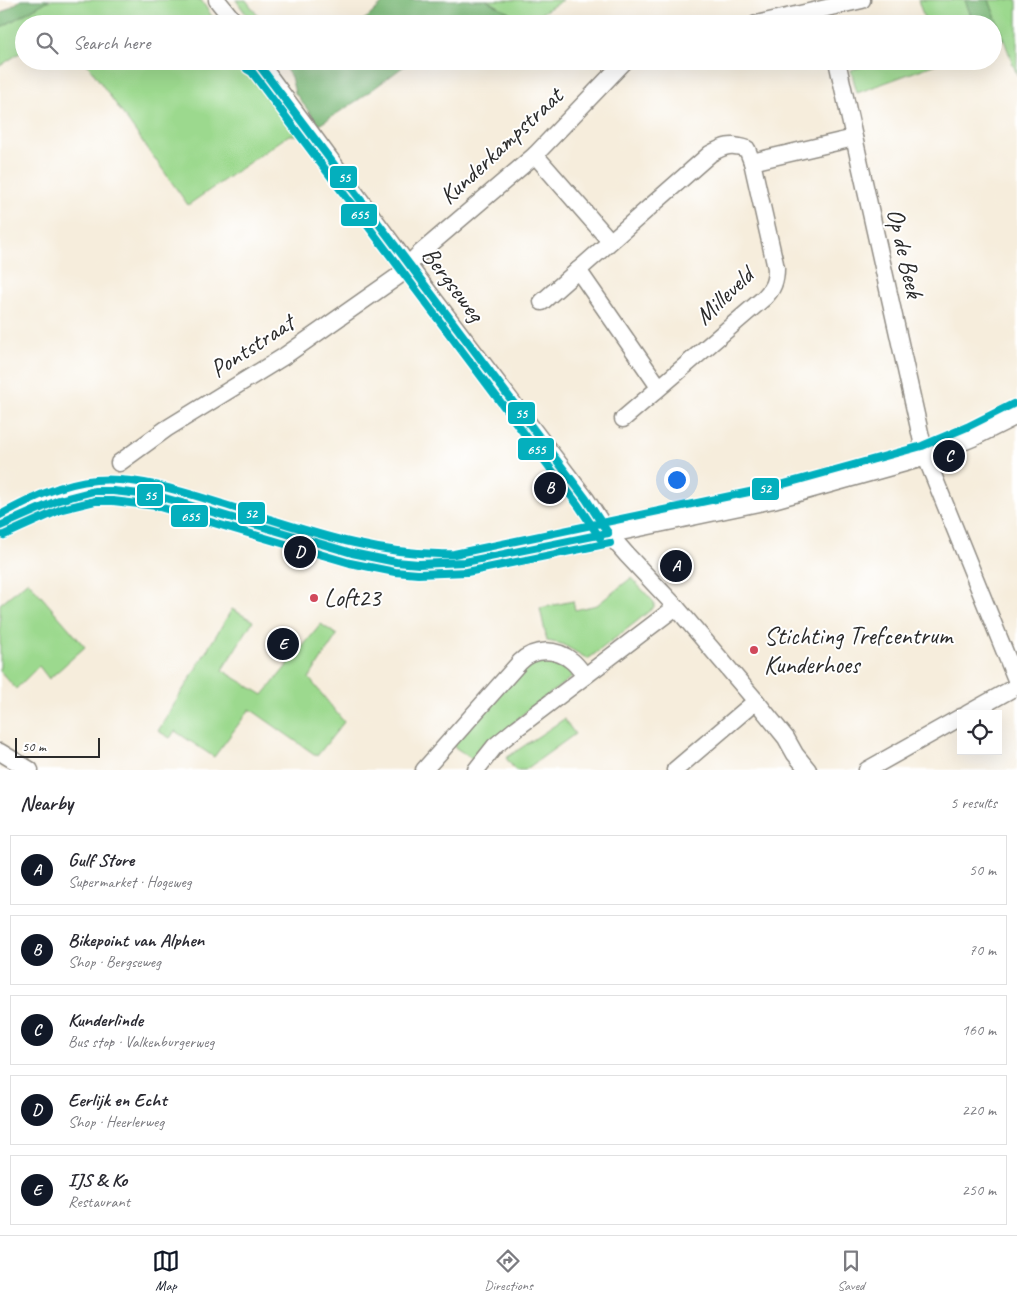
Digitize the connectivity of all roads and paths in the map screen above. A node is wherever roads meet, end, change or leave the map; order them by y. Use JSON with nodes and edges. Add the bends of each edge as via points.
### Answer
{"nodes":[{"id":1,"x":862,"y":0,"type":"edge"},
{"id":2,"x":826,"y":11,"type":"edge"},
{"id":3,"x":804,"y":15,"type":"edge"},
{"id":4,"x":262,"y":70,"type":"edge"},
{"id":5,"x":616,"y":70,"type":"edge"},
{"id":6,"x":839,"y":70,"type":"edge"},
{"id":7,"x":854,"y":138,"type":"junction"},
{"id":8,"x":535,"y":155,"type":"junction"},
{"id":9,"x":752,"y":162,"type":"junction"},
{"id":10,"x":610,"y":241,"type":"junction"},
{"id":11,"x":408,"y":265,"type":"junction"},
{"id":12,"x":578,"y":270,"type":"junction"},
{"id":13,"x":542,"y":302,"type":"dead end"},
{"id":14,"x":660,"y":387,"type":"junction"},
{"id":15,"x":1017,"y":413,"type":"edge"},
{"id":16,"x":623,"y":419,"type":"dead end"},
{"id":17,"x":925,"y":455,"type":"junction"},
{"id":18,"x":119,"y":463,"type":"dead end"},
{"id":19,"x":0,"y":526,"type":"edge"},
{"id":20,"x":608,"y":533,"type":"junction"},
{"id":21,"x":676,"y":607,"type":"junction"},
{"id":22,"x":585,"y":676,"type":"junction"},
{"id":23,"x":1017,"y":682,"type":"edge"},
{"id":24,"x":1017,"y":686,"type":"edge"},
{"id":25,"x":756,"y":701,"type":"junction"},
{"id":26,"x":974,"y":710,"type":"edge"},
{"id":27,"x":957,"y":719,"type":"edge"},
{"id":28,"x":0,"y":752,"type":"edge"},
{"id":29,"x":30,"y":770,"type":"edge"},
{"id":30,"x":424,"y":770,"type":"edge"},
{"id":31,"x":476,"y":770,"type":"edge"},
{"id":32,"x":675,"y":770,"type":"edge"},
{"id":33,"x":809,"y":770,"type":"edge"},
{"id":34,"x":867,"y":770,"type":"edge"}],
"edges":[{"from":1,"to":2,"type":"street"},
{"from":2,"to":3,"type":"street"},
{"from":4,"to":11,"type":"street","name":"Bergseweg"},
{"from":5,"to":8,"type":"street","name":"Kunderkampstraat"},
{"from":6,"to":7,"type":"street","name":"Op de Beek"},
{"from":7,"to":9,"type":"street"},
{"from":7,"to":17,"type":"street","name":"Op de Beek"},
{"from":8,"to":10,"type":"street"},
{"from":8,"to":11,"type":"street","name":"Kunderkampstraat"},
{"from":9,"to":10,"type":"street","via":[[746,149],[735,145],[720,148]]},
{"from":9,"to":14,"type":"street","name":"Milleveld","via":[[776,268],[772,289]]},
{"from":10,"to":12,"type":"street"},
{"from":11,"to":18,"type":"street","name":"Pontstraat","via":[[397,278],[283,357],[166,429]]},
{"from":11,"to":20,"type":"street","name":"Bergseweg","via":[[586,499]]},
{"from":12,"to":13,"type":"street"},
{"from":12,"to":14,"type":"street"},
{"from":14,"to":16,"type":"street","name":"Milleveld"},
{"from":15,"to":17,"type":"main road"},
{"from":17,"to":20,"type":"main road","via":[[775,497]]},
{"from":17,"to":23,"type":"street","name":"Op de Beek"},
{"from":19,"to":20,"type":"main road","via":[[66,496],[107,490],[158,496],[317,544],[404,564],[465,562]]},
{"from":20,"to":21,"type":"street","name":"Bergseweg"},
{"from":21,"to":22,"type":"street"},
{"from":21,"to":25,"type":"street","name":"Bergseweg"},
{"from":22,"to":30,"type":"street","via":[[562,655],[543,651],[529,655]]},
{"from":22,"to":31,"type":"street","via":[[495,746]]},
{"from":24,"to":26,"type":"street"},
{"from":25,"to":32,"type":"street"},
{"from":25,"to":33,"type":"street","name":"Bergseweg"},
{"from":27,"to":34,"type":"street"},
{"from":28,"to":29,"type":"street"}]}
